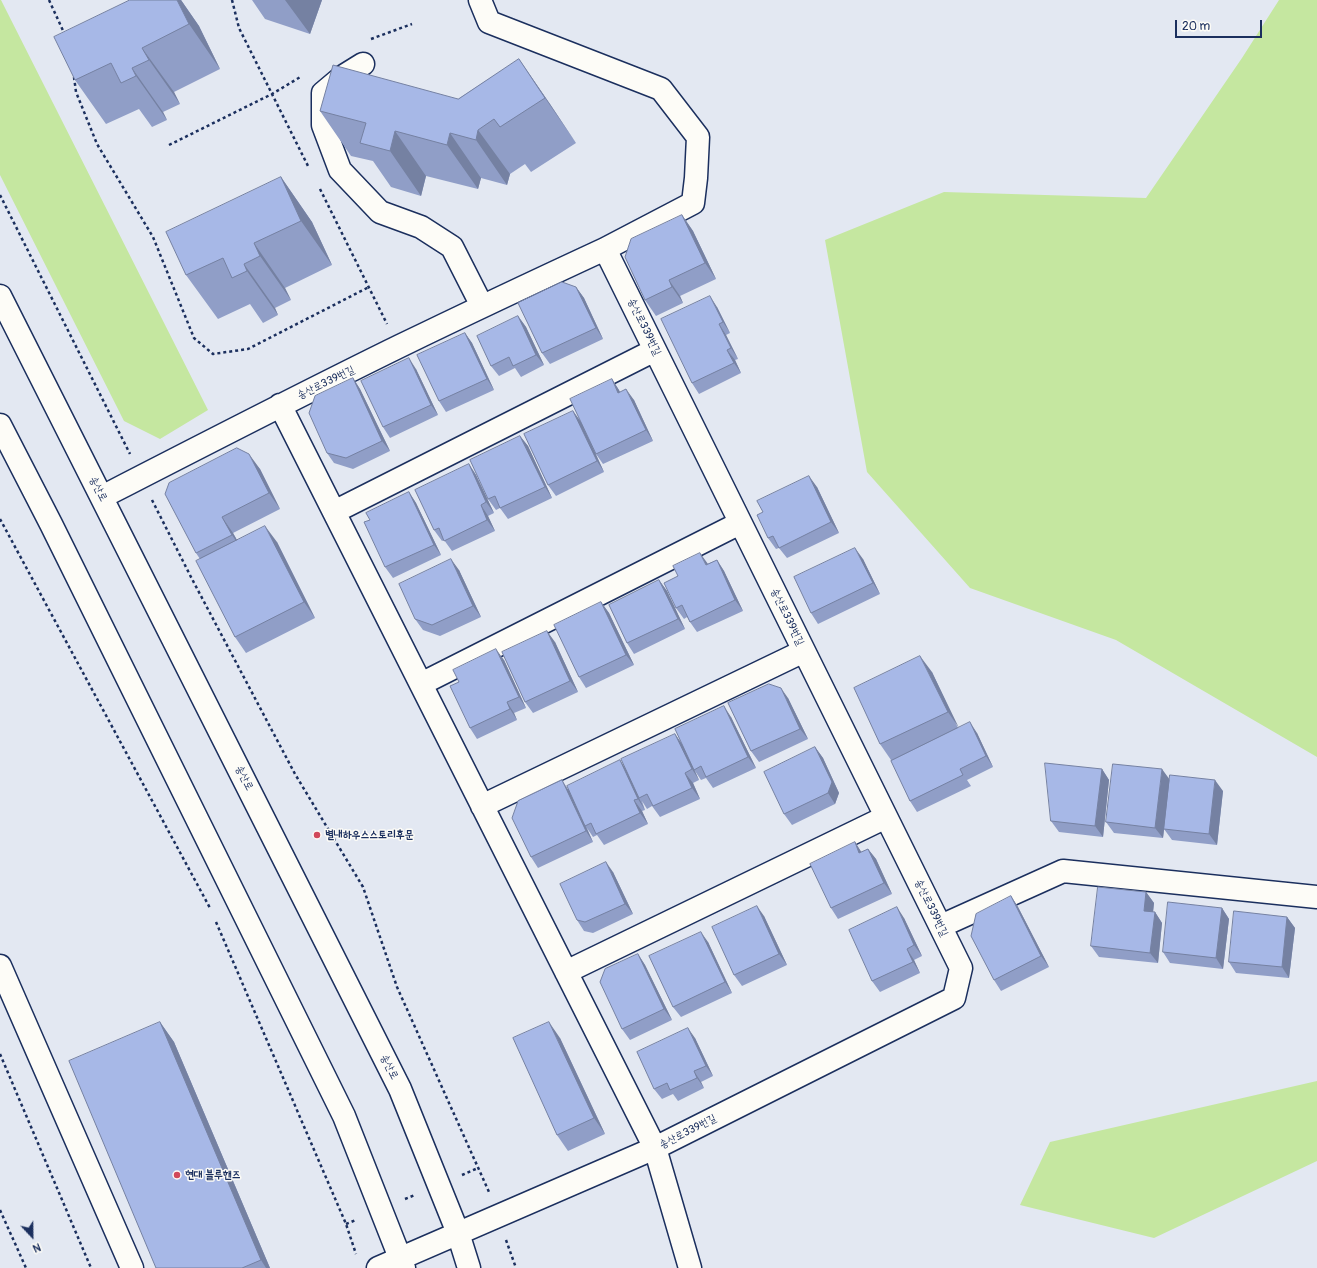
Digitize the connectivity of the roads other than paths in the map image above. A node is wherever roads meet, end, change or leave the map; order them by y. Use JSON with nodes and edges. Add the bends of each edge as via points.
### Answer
{"nodes":[{"id":1,"x":480,"y":0,"type":"edge"},
{"id":2,"x":362,"y":64,"type":"dead end"},
{"id":3,"x":605,"y":249,"type":"junction"},
{"id":4,"x":0,"y":296,"type":"edge"},
{"id":5,"x":482,"y":306,"type":"junction"},
{"id":6,"x":655,"y":350,"type":"junction"},
{"id":7,"x":280,"y":406,"type":"junction"},
{"id":8,"x":0,"y":425,"type":"edge"},
{"id":9,"x":102,"y":497,"type":"junction"},
{"id":10,"x":334,"y":512,"type":"junction"},
{"id":11,"x":740,"y":523,"type":"junction"},
{"id":12,"x":804,"y":651,"type":"junction"},
{"id":13,"x":421,"y":684,"type":"junction"},
{"id":14,"x":482,"y":806,"type":"junction"},
{"id":15,"x":886,"y":817,"type":"junction"},
{"id":16,"x":1317,"y":897,"type":"edge"},
{"id":17,"x":941,"y":926,"type":"junction"},
{"id":18,"x":0,"y":966,"type":"edge"},
{"id":19,"x":566,"y":972,"type":"junction"},
{"id":20,"x":655,"y":1148,"type":"junction"},
{"id":21,"x":458,"y":1233,"type":"junction"},
{"id":22,"x":403,"y":1263,"type":"edge"},
{"id":23,"x":368,"y":1264,"type":"edge"},
{"id":24,"x":132,"y":1268,"type":"edge"},
{"id":25,"x":469,"y":1268,"type":"edge"},
{"id":26,"x":690,"y":1268,"type":"edge"}],
"edges":[{"from":1,"to":3,"type":"street","via":[[489,22],[661,89],[698,137],[693,203]]},
{"from":2,"to":5,"type":"street","via":[[323,93],[322,125],[340,170],[380,212],[421,227],[452,247]]},
{"from":3,"to":5,"type":"street","name":"송산로339번길"},
{"from":3,"to":6,"type":"street","name":"송산로339번길"},
{"from":4,"to":9,"type":"street","name":"송산로"},
{"from":5,"to":7,"type":"street","name":"송산로339번길"},
{"from":6,"to":10,"type":"street"},
{"from":6,"to":11,"type":"street","name":"송산로339번길"},
{"from":7,"to":9,"type":"street","name":"송산로339번길"},
{"from":7,"to":10,"type":"street"},
{"from":8,"to":22,"type":"street","via":[[340,1109]]},
{"from":9,"to":21,"type":"street","name":"송산로","via":[[400,1089]]},
{"from":10,"to":13,"type":"street"},
{"from":11,"to":12,"type":"street","name":"송산로339번길"},
{"from":11,"to":13,"type":"street"},
{"from":12,"to":14,"type":"street"},
{"from":12,"to":15,"type":"street","name":"송산로339번길"},
{"from":13,"to":14,"type":"street"},
{"from":14,"to":19,"type":"street"},
{"from":15,"to":17,"type":"street","name":"송산로339번길"},
{"from":15,"to":19,"type":"street"},
{"from":16,"to":17,"type":"street","via":[[1063,871]]},
{"from":17,"to":20,"type":"street","name":"송산로339번길","via":[[961,968],[954,998]]},
{"from":18,"to":24,"type":"street"},
{"from":19,"to":20,"type":"street"},
{"from":20,"to":21,"type":"street","name":"송산로339번길"},
{"from":20,"to":26,"type":"street"},
{"from":21,"to":22,"type":"street","name":"송산로339번길"},
{"from":21,"to":25,"type":"street","name":"송산로"},
{"from":22,"to":23,"type":"street","name":"송산로339번길"}]}
